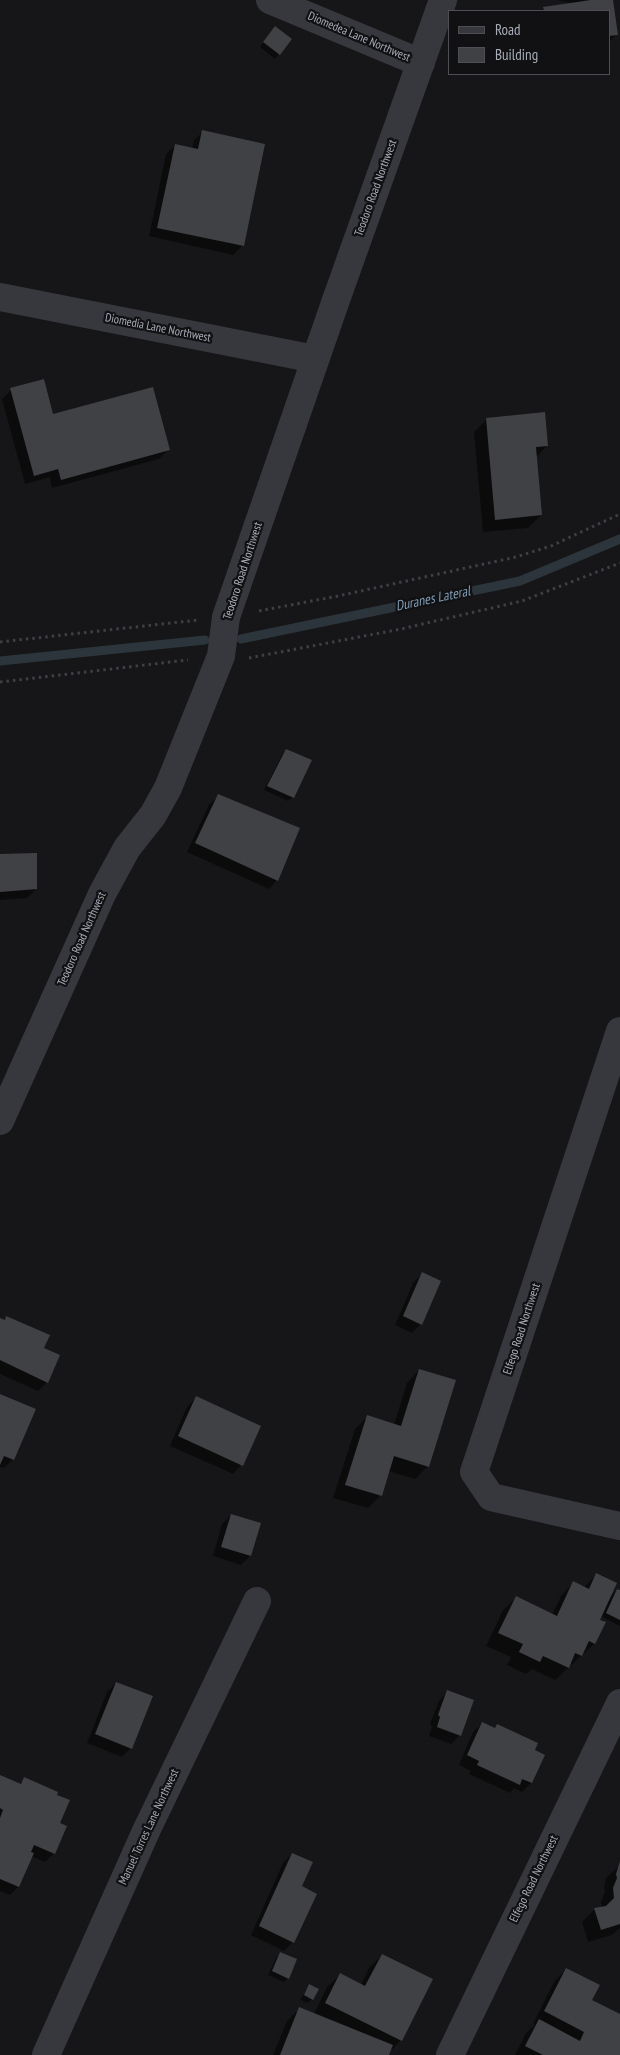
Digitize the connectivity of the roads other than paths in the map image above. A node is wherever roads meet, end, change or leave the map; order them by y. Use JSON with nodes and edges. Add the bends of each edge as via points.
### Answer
{"nodes":[{"id":1,"x":270,"y":0,"type":"edge"},
{"id":2,"x":443,"y":0,"type":"edge"},
{"id":3,"x":421,"y":63,"type":"junction"},
{"id":4,"x":0,"y":297,"type":"edge"},
{"id":5,"x":315,"y":359,"type":"junction"},
{"id":6,"x":620,"y":1031,"type":"edge"},
{"id":7,"x":0,"y":1121,"type":"edge"},
{"id":8,"x":620,"y":1526,"type":"edge"},
{"id":9,"x":257,"y":1601,"type":"dead end"},
{"id":10,"x":620,"y":1703,"type":"edge"},
{"id":11,"x":46,"y":2055,"type":"edge"},
{"id":12,"x":450,"y":2055,"type":"edge"}],
"edges":[{"from":1,"to":3,"type":"street","name":"Diomedea Lane Northwest"},
{"from":2,"to":3,"type":"street","name":"Teodoro Road Northwest"},
{"from":3,"to":5,"type":"street","name":"Teodoro Road Northwest"},
{"from":4,"to":5,"type":"street","name":"Diomedia Lane Northwest"},
{"from":5,"to":7,"type":"street","name":"Teodoro Road Northwest","via":[[226,617],[221,656],[168,788],[153,815],[127,848],[102,894]]},
{"from":6,"to":8,"type":"street","name":"Elfego Road Northwest","via":[[474,1472],[491,1497]]},
{"from":9,"to":11,"type":"street","name":"Manuel Torres Lane Northwest","via":[[147,1828]]},
{"from":10,"to":12,"type":"street","name":"Elfego Road Northwest"}]}
